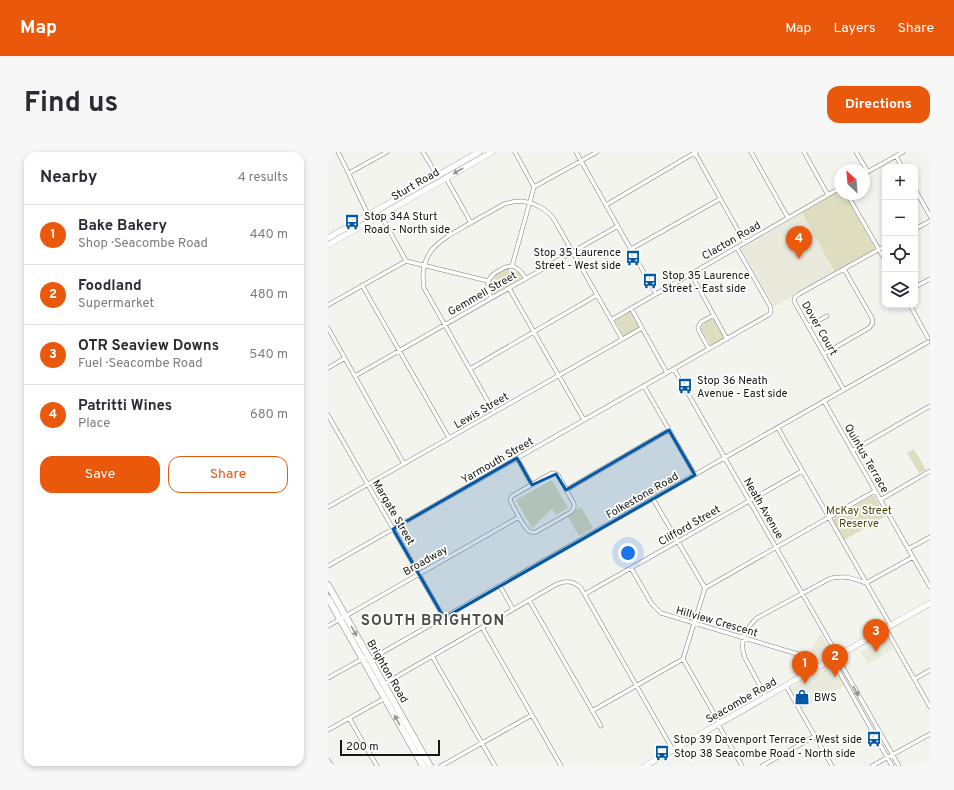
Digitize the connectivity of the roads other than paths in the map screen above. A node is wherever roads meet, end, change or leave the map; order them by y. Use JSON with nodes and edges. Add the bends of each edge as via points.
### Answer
{"nodes":[{"id":1,"x":338,"y":152,"type":"edge"},
{"id":2,"x":387,"y":152,"type":"edge"},
{"id":3,"x":424,"y":152,"type":"edge"},
{"id":4,"x":479,"y":152,"type":"edge"},
{"id":5,"x":492,"y":152,"type":"edge"},
{"id":6,"x":515,"y":152,"type":"edge"},
{"id":7,"x":576,"y":152,"type":"edge"},
{"id":8,"x":597,"y":152,"type":"edge"},
{"id":9,"x":751,"y":152,"type":"edge"},
{"id":10,"x":804,"y":152,"type":"edge"},
{"id":11,"x":856,"y":152,"type":"edge"},
{"id":12,"x":902,"y":152,"type":"edge"},
{"id":13,"x":695,"y":153,"type":"edge"},
{"id":14,"x":896,"y":156,"type":"junction"},
{"id":15,"x":581,"y":161,"type":"junction"},
{"id":16,"x":862,"y":164,"type":"edge"},
{"id":17,"x":900,"y":164,"type":"edge"},
{"id":18,"x":870,"y":171,"type":"edge"},
{"id":19,"x":349,"y":173,"type":"junction"},
{"id":20,"x":441,"y":179,"type":"junction"},
{"id":21,"x":534,"y":187,"type":"junction"},
{"id":22,"x":834,"y":192,"type":"edge"},
{"id":23,"x":918,"y":194,"type":"edge"},
{"id":24,"x":828,"y":195,"type":"junction"},
{"id":25,"x":720,"y":199,"type":"junction"},
{"id":26,"x":850,"y":200,"type":"edge"},
{"id":27,"x":530,"y":203,"type":"junction"},
{"id":28,"x":606,"y":204,"type":"junction"},
{"id":29,"x":380,"y":212,"type":"junction"},
{"id":30,"x":930,"y":216,"type":"edge"},
{"id":31,"x":370,"y":218,"type":"junction"},
{"id":32,"x":788,"y":218,"type":"junction"},
{"id":33,"x":930,"y":221,"type":"edge"},
{"id":34,"x":471,"y":223,"type":"junction"},
{"id":35,"x":618,"y":226,"type":"junction"},
{"id":36,"x":918,"y":228,"type":"edge"},
{"id":37,"x":328,"y":238,"type":"edge"},
{"id":38,"x":745,"y":243,"type":"junction"},
{"id":39,"x":328,"y":245,"type":"edge"},
{"id":40,"x":737,"y":248,"type":"junction"},
{"id":41,"x":882,"y":248,"type":"edge"},
{"id":42,"x":631,"y":249,"type":"junction"},
{"id":43,"x":879,"y":250,"type":"junction"},
{"id":44,"x":572,"y":252,"type":"junction"},
{"id":45,"x":882,"y":255,"type":"edge"},
{"id":46,"x":406,"y":260,"type":"junction"},
{"id":47,"x":424,"y":265,"type":"junction"},
{"id":48,"x":512,"y":266,"type":"junction"},
{"id":49,"x":844,"y":269,"type":"junction"},
{"id":50,"x":691,"y":274,"type":"junction"},
{"id":51,"x":526,"y":278,"type":"junction"},
{"id":52,"x":930,"y":279,"type":"edge"},
{"id":53,"x":488,"y":281,"type":"junction"},
{"id":54,"x":362,"y":285,"type":"junction"},
{"id":55,"x":918,"y":285,"type":"edge"},
{"id":56,"x":509,"y":288,"type":"junction"},
{"id":57,"x":656,"y":294,"type":"junction"},
{"id":58,"x":597,"y":295,"type":"junction"},
{"id":59,"x":491,"y":298,"type":"junction"},
{"id":60,"x":328,"y":305,"type":"edge"},
{"id":61,"x":632,"y":308,"type":"junction"},
{"id":62,"x":912,"y":308,"type":"edge"},
{"id":63,"x":714,"y":315,"type":"junction"},
{"id":64,"x":827,"y":316,"type":"dead end"},
{"id":65,"x":611,"y":320,"type":"junction"},
{"id":66,"x":445,"y":325,"type":"junction"},
{"id":67,"x":808,"y":326,"type":"junction"},
{"id":68,"x":328,"y":328,"type":"edge"},
{"id":69,"x":642,"y":328,"type":"junction"},
{"id":70,"x":534,"y":332,"type":"junction"},
{"id":71,"x":727,"y":338,"type":"junction"},
{"id":72,"x":622,"y":339,"type":"junction"},
{"id":73,"x":929,"y":340,"type":"edge"},
{"id":74,"x":709,"y":349,"type":"junction"},
{"id":75,"x":400,"y":350,"type":"junction"},
{"id":76,"x":824,"y":354,"type":"junction"},
{"id":77,"x":345,"y":358,"type":"junction"},
{"id":78,"x":328,"y":368,"type":"edge"},
{"id":79,"x":470,"y":369,"type":"junction"},
{"id":80,"x":674,"y":369,"type":"junction"},
{"id":81,"x":667,"y":373,"type":"junction"},
{"id":82,"x":355,"y":376,"type":"junction"},
{"id":83,"x":558,"y":376,"type":"junction"},
{"id":84,"x":644,"y":386,"type":"junction"},
{"id":85,"x":844,"y":390,"type":"junction"},
{"id":86,"x":824,"y":401,"type":"junction"},
{"id":87,"x":930,"y":406,"type":"edge"},
{"id":88,"x":494,"y":412,"type":"junction"},
{"id":89,"x":328,"y":415,"type":"edge"},
{"id":90,"x":584,"y":420,"type":"junction"},
{"id":91,"x":778,"y":428,"type":"junction"},
{"id":92,"x":670,"y":430,"type":"junction"},
{"id":93,"x":450,"y":438,"type":"junction"},
{"id":94,"x":852,"y":451,"type":"junction"},
{"id":95,"x":517,"y":458,"type":"junction"},
{"id":96,"x":725,"y":458,"type":"junction"},
{"id":97,"x":404,"y":464,"type":"junction"},
{"id":98,"x":802,"y":471,"type":"junction"},
{"id":99,"x":930,"y":471,"type":"edge"},
{"id":100,"x":695,"y":475,"type":"junction"},
{"id":101,"x":368,"y":484,"type":"junction"},
{"id":102,"x":532,"y":485,"type":"junction"},
{"id":103,"x":566,"y":490,"type":"junction"},
{"id":104,"x":875,"y":491,"type":"junction"},
{"id":105,"x":653,"y":499,"type":"junction"},
{"id":106,"x":880,"y":500,"type":"junction"},
{"id":107,"x":750,"y":501,"type":"junction"},
{"id":108,"x":328,"y":507,"type":"edge"},
{"id":109,"x":520,"y":517,"type":"junction"},
{"id":110,"x":828,"y":517,"type":"junction"},
{"id":111,"x":393,"y":529,"type":"junction"},
{"id":112,"x":930,"y":536,"type":"edge"},
{"id":113,"x":677,"y":542,"type":"junction"},
{"id":114,"x":776,"y":547,"type":"junction"},
{"id":115,"x":908,"y":549,"type":"junction"},
{"id":116,"x":913,"y":557,"type":"junction"},
{"id":117,"x":328,"y":566,"type":"edge"},
{"id":118,"x":631,"y":568,"type":"junction"},
{"id":119,"x":418,"y":574,"type":"junction"},
{"id":120,"x":866,"y":583,"type":"junction"},
{"id":121,"x":328,"y":585,"type":"edge"},
{"id":122,"x":500,"y":586,"type":"junction"},
{"id":123,"x":930,"y":587,"type":"edge"},
{"id":124,"x":705,"y":588,"type":"junction"},
{"id":125,"x":802,"y":593,"type":"junction"},
{"id":126,"x":585,"y":594,"type":"junction"},
{"id":127,"x":328,"y":598,"type":"edge"},
{"id":128,"x":529,"y":600,"type":"junction"},
{"id":129,"x":930,"y":603,"type":"edge"},
{"id":130,"x":513,"y":609,"type":"junction"},
{"id":131,"x":343,"y":618,"type":"junction"},
{"id":132,"x":444,"y":618,"type":"junction"},
{"id":133,"x":693,"y":623,"type":"junction"},
{"id":134,"x":328,"y":626,"type":"edge"},
{"id":135,"x":482,"y":627,"type":"junction"},
{"id":136,"x":888,"y":627,"type":"junction"},
{"id":137,"x":744,"y":638,"type":"junction"},
{"id":138,"x":432,"y":656,"type":"junction"},
{"id":139,"x":836,"y":657,"type":"junction"},
{"id":140,"x":684,"y":659,"type":"junction"},
{"id":141,"x":366,"y":660,"type":"junction"},
{"id":142,"x":930,"y":670,"type":"edge"},
{"id":143,"x":812,"y":671,"type":"junction"},
{"id":144,"x":328,"y":678,"type":"edge"},
{"id":145,"x":915,"y":679,"type":"junction"},
{"id":146,"x":384,"y":684,"type":"junction"},
{"id":147,"x":637,"y":686,"type":"junction"},
{"id":148,"x":786,"y":686,"type":"junction"},
{"id":149,"x":766,"y":697,"type":"junction"},
{"id":150,"x":385,"y":698,"type":"junction"},
{"id":151,"x":930,"y":707,"type":"edge"},
{"id":152,"x":592,"y":711,"type":"junction"},
{"id":153,"x":532,"y":715,"type":"junction"},
{"id":154,"x":350,"y":718,"type":"junction"},
{"id":155,"x":719,"y":724,"type":"junction"},
{"id":156,"x":601,"y":726,"type":"dead end"},
{"id":157,"x":328,"y":730,"type":"edge"},
{"id":158,"x":930,"y":734,"type":"edge"},
{"id":159,"x":815,"y":736,"type":"junction"},
{"id":160,"x":482,"y":743,"type":"junction"},
{"id":161,"x":673,"y":750,"type":"junction"},
{"id":162,"x":892,"y":754,"type":"junction"},
{"id":163,"x":887,"y":757,"type":"junction"},
{"id":164,"x":328,"y":760,"type":"edge"},
{"id":165,"x":648,"y":765,"type":"edge"},
{"id":166,"x":332,"y":766,"type":"edge"},
{"id":167,"x":377,"y":766,"type":"edge"},
{"id":168,"x":423,"y":766,"type":"edge"},
{"id":169,"x":430,"y":766,"type":"edge"},
{"id":170,"x":441,"y":766,"type":"edge"},
{"id":171,"x":495,"y":766,"type":"edge"},
{"id":172,"x":561,"y":766,"type":"edge"},
{"id":173,"x":742,"y":766,"type":"edge"},
{"id":174,"x":762,"y":766,"type":"edge"},
{"id":175,"x":832,"y":766,"type":"edge"},
{"id":176,"x":872,"y":766,"type":"edge"},
{"id":177,"x":892,"y":766,"type":"edge"},
{"id":178,"x":899,"y":766,"type":"edge"}],
"edges":[{"from":1,"to":19,"type":"street"},
{"from":2,"to":19,"type":"street"},
{"from":3,"to":20,"type":"street"},
{"from":4,"to":20,"type":"main road","name":"Sturt Road"},
{"from":5,"to":20,"type":"main road","name":"Sturt Road","one_way":true},
{"from":6,"to":21,"type":"street"},
{"from":7,"to":15,"type":"street"},
{"from":8,"to":15,"type":"street"},
{"from":9,"to":32,"type":"street"},
{"from":10,"to":24,"type":"street"},
{"from":11,"to":16,"type":"street"},
{"from":12,"to":14,"type":"street"},
{"from":13,"to":25,"type":"street"},
{"from":13,"to":28,"type":"street"},
{"from":14,"to":17,"type":"street"},
{"from":14,"to":18,"type":"street"},
{"from":15,"to":21,"type":"street"},
{"from":15,"to":28,"type":"street"},
{"from":19,"to":31,"type":"street"},
{"from":20,"to":29,"type":"main road","name":"Sturt Road"},
{"from":20,"to":34,"type":"street"},
{"from":21,"to":27,"type":"street"},
{"from":22,"to":24,"type":"street","name":"Clacton Road"},
{"from":23,"to":30,"type":"street"},
{"from":24,"to":32,"type":"street","name":"Clacton Road"},
{"from":25,"to":38,"type":"street"},
{"from":25,"to":42,"type":"street"},
{"from":26,"to":43,"type":"street"},
{"from":27,"to":34,"type":"street","via":[[519,201],[504,204]]},
{"from":27,"to":44,"type":"street","via":[[552,216]]},
{"from":27,"to":48,"type":"street"},
{"from":28,"to":35,"type":"street"},
{"from":29,"to":31,"type":"main road","name":"Sturt Road"},
{"from":29,"to":46,"type":"street"},
{"from":31,"to":37,"type":"main road","name":"Sturt Road"},
{"from":31,"to":39,"type":"main road","name":"Sturt Road"},
{"from":32,"to":38,"type":"street","name":"Clacton Road"},
{"from":33,"to":36,"type":"street"},
{"from":34,"to":47,"type":"street","via":[[434,246],[427,255]]},
{"from":35,"to":42,"type":"street"},
{"from":35,"to":44,"type":"street","name":"Gemmell Street"},
{"from":38,"to":40,"type":"street","name":"Clacton Road"},
{"from":40,"to":50,"type":"street","name":"Clacton Road"},
{"from":40,"to":71,"type":"street","name":"Yarmouth Street","via":[[771,311]]},
{"from":41,"to":43,"type":"street","name":"Dover Court"},
{"from":42,"to":57,"type":"street"},
{"from":43,"to":45,"type":"street"},
{"from":43,"to":49,"type":"street","name":"Dover Court"},
{"from":44,"to":51,"type":"street","name":"Gemmell Street"},
{"from":44,"to":58,"type":"street"},
{"from":46,"to":47,"type":"street"},
{"from":46,"to":54,"type":"street"},
{"from":47,"to":53,"type":"street"},
{"from":47,"to":66,"type":"street","via":[[424,288]]},
{"from":48,"to":51,"type":"street"},
{"from":48,"to":53,"type":"street","via":[[494,273]]},
{"from":49,"to":67,"type":"street","name":"Dover Court","via":[[796,297],[794,301]]},
{"from":49,"to":76,"type":"street","via":[[873,323],[869,328]]},
{"from":50,"to":57,"type":"street","name":"Clacton Road"},
{"from":50,"to":63,"type":"street"},
{"from":51,"to":56,"type":"street","name":"Gemmell Street"},
{"from":52,"to":55,"type":"street"},
{"from":53,"to":59,"type":"street","via":[[487,288]]},
{"from":54,"to":60,"type":"street"},
{"from":54,"to":75,"type":"street"},
{"from":56,"to":59,"type":"street","name":"Gemmell Street"},
{"from":56,"to":70,"type":"street"},
{"from":57,"to":61,"type":"street","name":"Clacton Road"},
{"from":58,"to":65,"type":"street"},
{"from":58,"to":70,"type":"street"},
{"from":59,"to":66,"type":"street","name":"Gemmell Street"},
{"from":61,"to":65,"type":"street","name":"Clacton Road"},
{"from":61,"to":69,"type":"street"},
{"from":62,"to":73,"type":"street"},
{"from":63,"to":71,"type":"street"},
{"from":63,"to":74,"type":"street","via":[[701,322],[698,327]]},
{"from":64,"to":67,"type":"street"},
{"from":65,"to":72,"type":"street"},
{"from":66,"to":75,"type":"street","name":"Gemmell Street"},
{"from":66,"to":79,"type":"street"},
{"from":67,"to":76,"type":"street","name":"Dover Court"},
{"from":68,"to":77,"type":"street"},
{"from":69,"to":72,"type":"street","name":"Lewis Street"},
{"from":69,"to":81,"type":"street"},
{"from":70,"to":79,"type":"street"},
{"from":70,"to":83,"type":"street"},
{"from":71,"to":74,"type":"street","name":"Yarmouth Street"},
{"from":72,"to":83,"type":"street","name":"Lewis Street"},
{"from":73,"to":85,"type":"street","name":"Folkestone Road"},
{"from":74,"to":80,"type":"street","name":"Yarmouth Street"},
{"from":75,"to":82,"type":"street","name":"Gemmell Street"},
{"from":75,"to":93,"type":"street"},
{"from":76,"to":85,"type":"street","name":"Dover Court"},
{"from":77,"to":78,"type":"street"},
{"from":77,"to":82,"type":"street"},
{"from":79,"to":88,"type":"street"},
{"from":80,"to":81,"type":"street","name":"Yarmouth Street"},
{"from":80,"to":96,"type":"street","name":"Neath Avenue"},
{"from":81,"to":84,"type":"street","name":"Yarmouth Street"},
{"from":82,"to":97,"type":"street"},
{"from":83,"to":88,"type":"street","name":"Lewis Street"},
{"from":83,"to":90,"type":"street"},
{"from":84,"to":90,"type":"street","name":"Yarmouth Street"},
{"from":84,"to":92,"type":"street"},
{"from":85,"to":86,"type":"street","name":"Folkestone Road"},
{"from":86,"to":91,"type":"street","name":"Folkestone Road"},
{"from":86,"to":94,"type":"street","name":"Quintus Terrace"},
{"from":87,"to":94,"type":"street"},
{"from":88,"to":93,"type":"street","name":"Lewis Street"},
{"from":89,"to":101,"type":"street","name":"Margate Street"},
{"from":90,"to":95,"type":"street","name":"Yarmouth Street"},
{"from":91,"to":96,"type":"street","name":"Folkestone Road"},
{"from":91,"to":98,"type":"street"},
{"from":92,"to":100,"type":"street"},
{"from":92,"to":103,"type":"street"},
{"from":93,"to":97,"type":"street","name":"Lewis Street"},
{"from":94,"to":104,"type":"street","name":"Quintus Terrace"},
{"from":95,"to":102,"type":"street"},
{"from":95,"to":111,"type":"street","name":"Yarmouth Street"},
{"from":96,"to":100,"type":"street","name":"Folkestone Road"},
{"from":96,"to":107,"type":"street","name":"Neath Avenue"},
{"from":97,"to":101,"type":"street","name":"Lewis Street"},
{"from":98,"to":107,"type":"street","name":"Clifford Street"},
{"from":98,"to":110,"type":"street"},
{"from":99,"to":106,"type":"street"},
{"from":100,"to":105,"type":"street","name":"Folkestone Road"},
{"from":101,"to":108,"type":"street","name":"Lewis Street"},
{"from":101,"to":111,"type":"street","name":"Margate Street"},
{"from":102,"to":103,"type":"street","via":[[550,474],[556,474]]},
{"from":102,"to":109,"type":"street","via":[[510,498]]},
{"from":103,"to":109,"type":"street","via":[[574,504],[573,510],[536,532],[530,532]]},
{"from":104,"to":106,"type":"street","name":"Quintus Terrace"},
{"from":104,"to":110,"type":"street"},
{"from":105,"to":113,"type":"street"},
{"from":105,"to":122,"type":"street","name":"Folkestone Road"},
{"from":106,"to":115,"type":"street","name":"Quintus Terrace"},
{"from":107,"to":113,"type":"street","name":"Clifford Street"},
{"from":107,"to":114,"type":"street","name":"Neath Avenue"},
{"from":109,"to":119,"type":"street","name":"Broadway"},
{"from":110,"to":114,"type":"street"},
{"from":110,"to":120,"type":"street"},
{"from":111,"to":117,"type":"street","name":"Yarmouth Street"},
{"from":111,"to":119,"type":"street","name":"Margate Street"},
{"from":112,"to":115,"type":"street"},
{"from":113,"to":118,"type":"street","name":"Clifford Street"},
{"from":113,"to":124,"type":"street"},
{"from":114,"to":124,"type":"street"},
{"from":114,"to":125,"type":"street","name":"Neath Avenue"},
{"from":115,"to":116,"type":"street","name":"Quintus Terrace"},
{"from":116,"to":120,"type":"street"},
{"from":116,"to":123,"type":"street","name":"Quintus Terrace"},
{"from":118,"to":126,"type":"street","name":"Clifford Street"},
{"from":118,"to":133,"type":"street","name":"Hillview Crescent","via":[[658,610],[668,616]]},
{"from":119,"to":131,"type":"street","name":"Broadway"},
{"from":119,"to":132,"type":"street","name":"Margate Street"},
{"from":120,"to":125,"type":"street","via":[[837,576]]},
{"from":120,"to":136,"type":"street"},
{"from":121,"to":131,"type":"main road","name":"Brighton Road"},
{"from":122,"to":130,"type":"street"},
{"from":122,"to":132,"type":"street","name":"Folkestone Road"},
{"from":124,"to":133,"type":"street"},
{"from":125,"to":137,"type":"street","via":[[757,618]]},
{"from":125,"to":139,"type":"street","name":"Neath Avenue"},
{"from":126,"to":128,"type":"street","via":[[581,588],[567,581]]},
{"from":126,"to":147,"type":"street"},
{"from":127,"to":131,"type":"main road","name":"Brighton Road"},
{"from":128,"to":130,"type":"street"},
{"from":128,"to":152,"type":"street"},
{"from":129,"to":136,"type":"main road","name":"Seacombe Road"},
{"from":130,"to":135,"type":"street"},
{"from":131,"to":134,"type":"street","name":"Broadway"},
{"from":131,"to":141,"type":"main road","name":"Brighton Road"},
{"from":132,"to":141,"type":"street","name":"Folkestone Road"},
{"from":133,"to":137,"type":"street","name":"Hillview Crescent"},
{"from":133,"to":140,"type":"street"},
{"from":135,"to":138,"type":"street"},
{"from":135,"to":153,"type":"street"},
{"from":136,"to":139,"type":"main road","name":"Seacombe Road"},
{"from":136,"to":145,"type":"street"},
{"from":137,"to":143,"type":"street","name":"Hillview Crescent","via":[[803,655]]},
{"from":137,"to":149,"type":"street","via":[[744,656]]},
{"from":138,"to":146,"type":"street"},
{"from":138,"to":160,"type":"street"},
{"from":139,"to":143,"type":"main road","name":"Seacombe Road"},
{"from":139,"to":162,"type":"street","one_way":true},
{"from":139,"to":163,"type":"street"},
{"from":140,"to":147,"type":"street"},
{"from":140,"to":155,"type":"street"},
{"from":141,"to":144,"type":"street","name":"Folkestone Road"},
{"from":141,"to":146,"type":"main road","name":"Brighton Road"},
{"from":141,"to":150,"type":"main road","name":"Brighton Road"},
{"from":142,"to":145,"type":"street"},
{"from":143,"to":148,"type":"main road","name":"Seacombe Road"},
{"from":145,"to":151,"type":"street"},
{"from":146,"to":169,"type":"main road","name":"Brighton Road"},
{"from":147,"to":152,"type":"street"},
{"from":147,"to":161,"type":"street"},
{"from":148,"to":149,"type":"main road","name":"Seacombe Road"},
{"from":148,"to":159,"type":"street"},
{"from":149,"to":155,"type":"main road","name":"Seacombe Road"},
{"from":150,"to":154,"type":"street"},
{"from":168,"to":150,"type":"main road","name":"Brighton Road","one_way":true},
{"from":152,"to":156,"type":"street"},
{"from":153,"to":160,"type":"street"},
{"from":153,"to":172,"type":"street"},
{"from":154,"to":157,"type":"street"},
{"from":154,"to":167,"type":"street"},
{"from":155,"to":161,"type":"main road","name":"Seacombe Road"},
{"from":155,"to":173,"type":"street"},
{"from":158,"to":162,"type":"street"},
{"from":159,"to":174,"type":"street"},
{"from":159,"to":175,"type":"street"},
{"from":160,"to":170,"type":"street"},
{"from":160,"to":171,"type":"street"},
{"from":161,"to":165,"type":"main road","name":"Seacombe Road"},
{"from":162,"to":163,"type":"street"},
{"from":162,"to":178,"type":"street"},
{"from":163,"to":176,"type":"street"},
{"from":163,"to":177,"type":"street"},
{"from":164,"to":166,"type":"street"}]}
